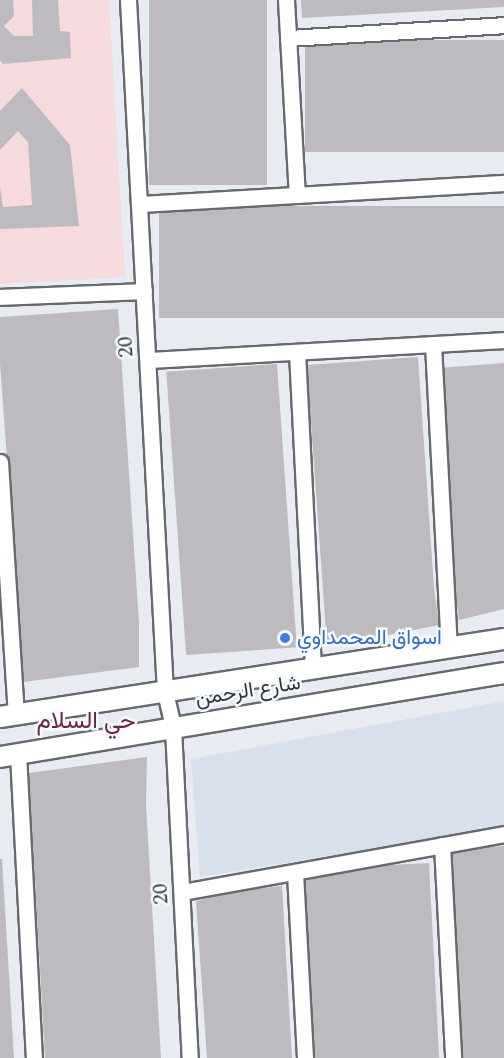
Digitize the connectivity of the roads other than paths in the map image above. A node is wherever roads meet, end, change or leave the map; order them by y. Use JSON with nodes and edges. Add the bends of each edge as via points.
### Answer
{"nodes":[{"id":1,"x":128,"y":0,"type":"edge"},
{"id":2,"x":286,"y":0,"type":"edge"},
{"id":3,"x":504,"y":25,"type":"edge"},
{"id":4,"x":288,"y":38,"type":"junction"},
{"id":5,"x":504,"y":183,"type":"edge"},
{"id":6,"x":297,"y":195,"type":"junction"},
{"id":7,"x":139,"y":204,"type":"junction"},
{"id":8,"x":144,"y":291,"type":"junction"},
{"id":9,"x":0,"y":297,"type":"edge"},
{"id":10,"x":504,"y":340,"type":"edge"},
{"id":11,"x":433,"y":344,"type":"junction"},
{"id":12,"x":297,"y":352,"type":"junction"},
{"id":13,"x":148,"y":360,"type":"junction"},
{"id":14,"x":0,"y":462,"type":"edge"},
{"id":15,"x":504,"y":639,"type":"edge"},
{"id":16,"x":449,"y":648,"type":"junction"},
{"id":17,"x":313,"y":669,"type":"junction"},
{"id":18,"x":504,"y":673,"type":"edge"},
{"id":19,"x":165,"y":692,"type":"junction"},
{"id":20,"x":8,"y":716,"type":"edge"},
{"id":21,"x":173,"y":728,"type":"junction"},
{"id":22,"x":9,"y":755,"type":"edge"},
{"id":23,"x":504,"y":834,"type":"edge"},
{"id":24,"x":442,"y":845,"type":"junction"},
{"id":25,"x":295,"y":873,"type":"junction"},
{"id":26,"x":182,"y":892,"type":"junction"},
{"id":27,"x":34,"y":1058,"type":"edge"},
{"id":28,"x":190,"y":1058,"type":"edge"},
{"id":29,"x":305,"y":1058,"type":"edge"},
{"id":30,"x":453,"y":1058,"type":"edge"}],
"edges":[{"from":1,"to":7,"type":"street","name":"20"},
{"from":2,"to":4,"type":"street"},
{"from":3,"to":4,"type":"street"},
{"from":4,"to":6,"type":"street"},
{"from":5,"to":6,"type":"street"},
{"from":6,"to":7,"type":"street"},
{"from":7,"to":8,"type":"street","name":"20"},
{"from":8,"to":9,"type":"street"},
{"from":8,"to":13,"type":"street","name":"20"},
{"from":10,"to":11,"type":"street"},
{"from":11,"to":12,"type":"street"},
{"from":11,"to":16,"type":"street"},
{"from":12,"to":13,"type":"street"},
{"from":12,"to":17,"type":"street"},
{"from":13,"to":19,"type":"street","name":"20"},
{"from":14,"to":20,"type":"street"},
{"from":15,"to":16,"type":"street","name":"شارع الرحمن"},
{"from":16,"to":17,"type":"street","name":"شارع الرحمن"},
{"from":17,"to":19,"type":"street","name":"شارع الرحمن"},
{"from":18,"to":21,"type":"street","name":"شارع الرحمن"},
{"from":19,"to":20,"type":"street","name":"شارع الرحمن"},
{"from":19,"to":21,"type":"street","name":"20"},
{"from":21,"to":22,"type":"street","name":"شارع الرحمن"},
{"from":21,"to":26,"type":"street","name":"20"},
{"from":22,"to":27,"type":"street"},
{"from":23,"to":24,"type":"street"},
{"from":24,"to":25,"type":"street"},
{"from":24,"to":30,"type":"street"},
{"from":25,"to":26,"type":"street"},
{"from":25,"to":29,"type":"street"},
{"from":26,"to":28,"type":"street","name":"20"}]}
